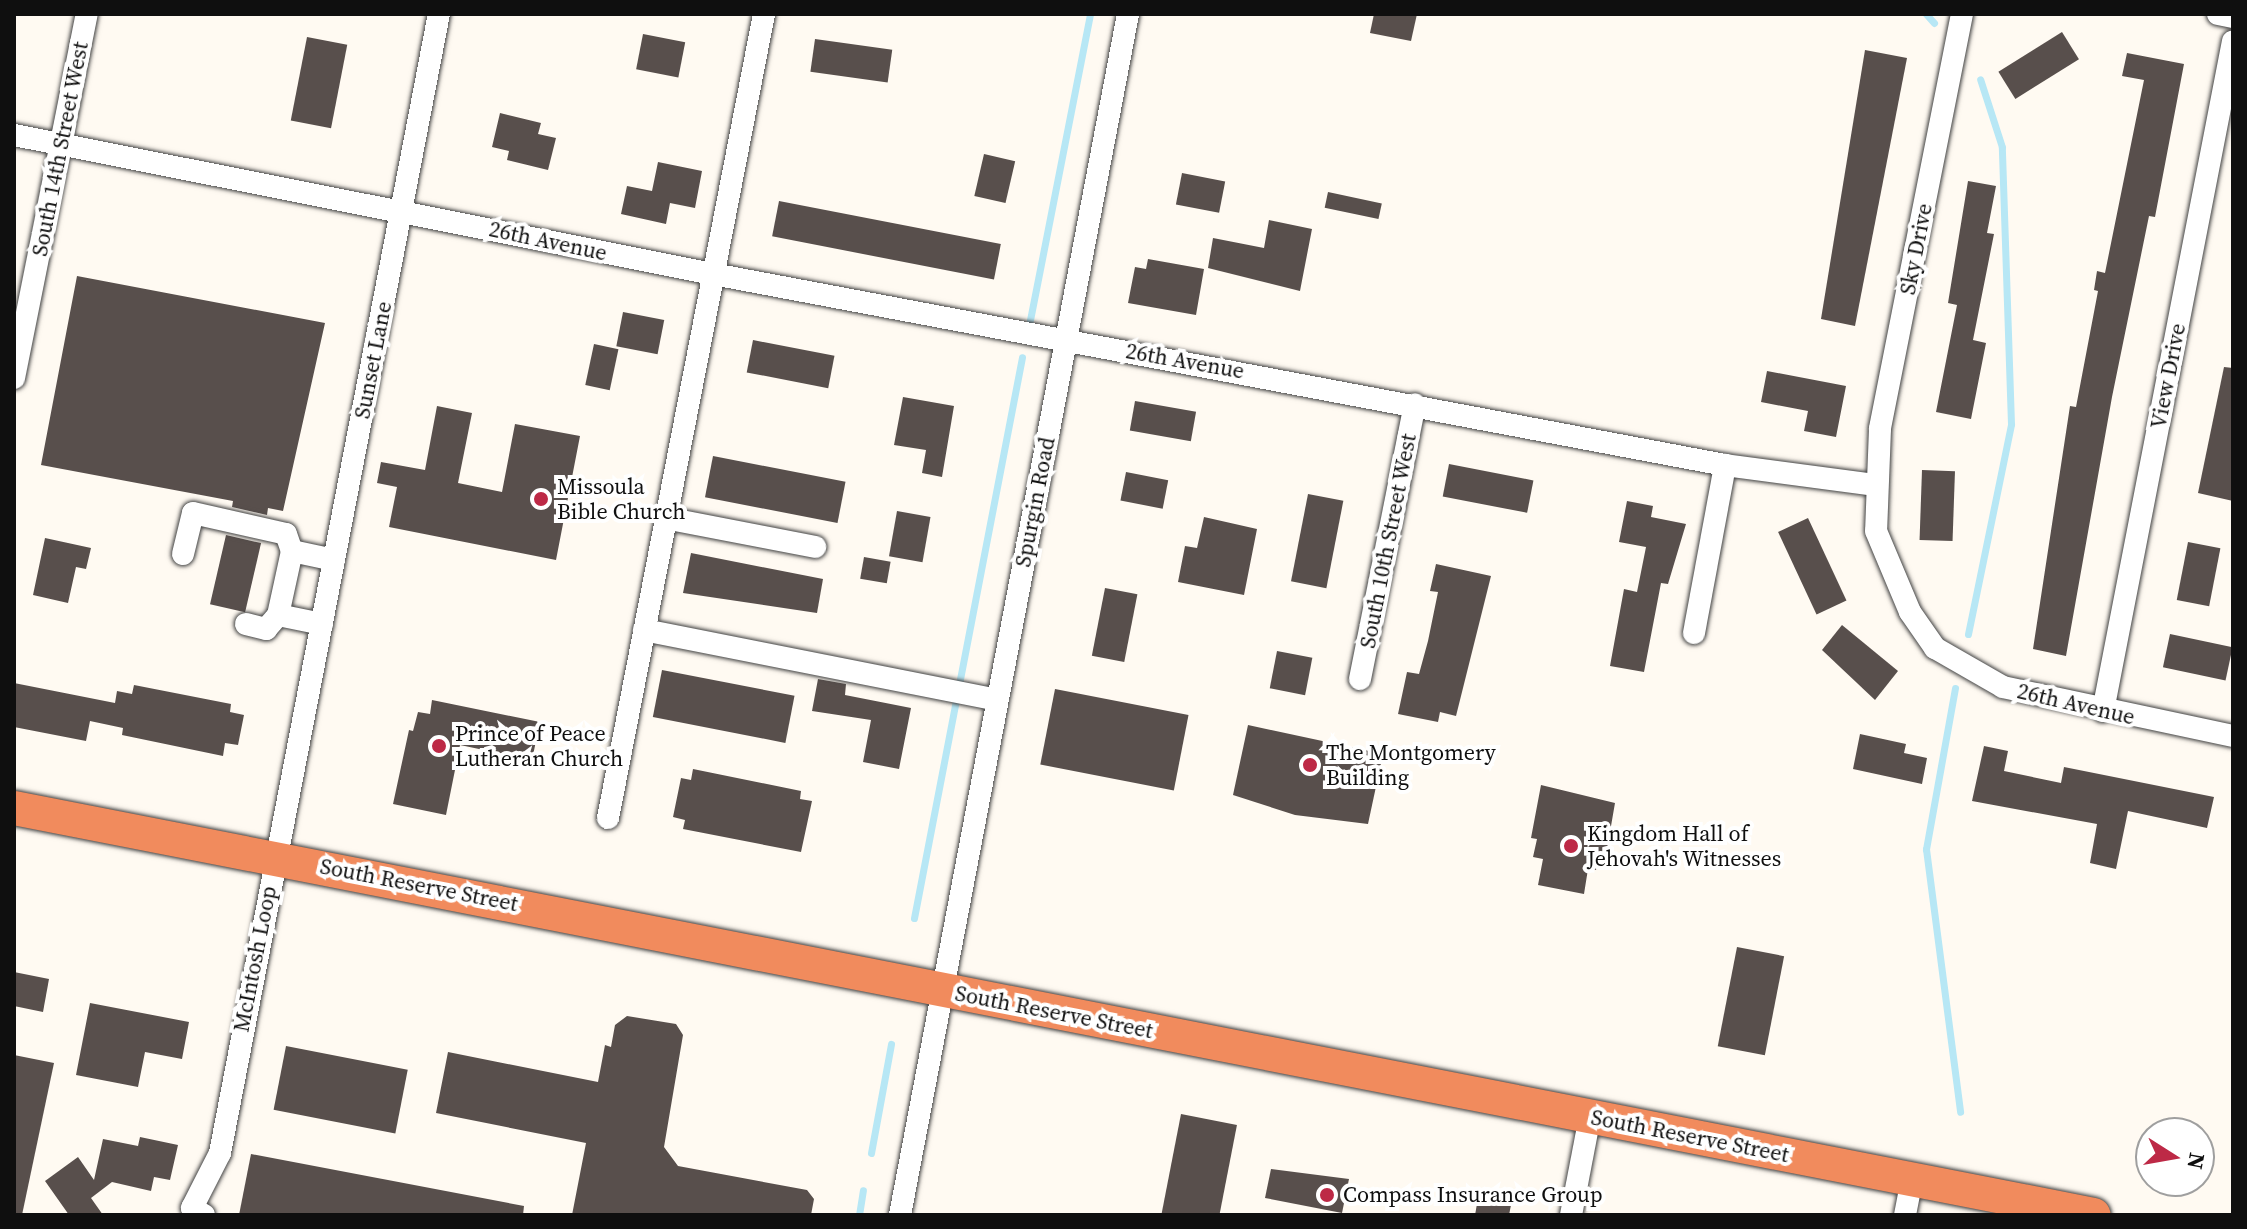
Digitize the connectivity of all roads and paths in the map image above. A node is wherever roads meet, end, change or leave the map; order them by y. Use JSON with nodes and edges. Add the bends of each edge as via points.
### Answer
{"nodes":[{"id":1,"x":87,"y":14,"type":"edge"},
{"id":2,"x":439,"y":14,"type":"edge"},
{"id":3,"x":764,"y":14,"type":"edge"},
{"id":4,"x":1128,"y":14,"type":"edge"},
{"id":5,"x":1962,"y":14,"type":"edge"},
{"id":6,"x":2218,"y":14,"type":"edge"},
{"id":7,"x":2233,"y":17,"type":"edge"},
{"id":8,"x":2233,"y":41,"type":"edge"},
{"id":9,"x":14,"y":135,"type":"edge"},
{"id":10,"x":61,"y":145,"type":"junction"},
{"id":11,"x":402,"y":210,"type":"junction"},
{"id":12,"x":713,"y":274,"type":"junction"},
{"id":13,"x":1067,"y":340,"type":"junction"},
{"id":14,"x":14,"y":378,"type":"edge"},
{"id":15,"x":1415,"y":404,"type":"junction"},
{"id":16,"x":1725,"y":465,"type":"junction"},
{"id":17,"x":1875,"y":485,"type":"junction"},
{"id":18,"x":665,"y":518,"type":"junction"},
{"id":19,"x":815,"y":547,"type":"dead end"},
{"id":20,"x":292,"y":551,"type":"junction"},
{"id":21,"x":183,"y":554,"type":"dead end"},
{"id":22,"x":334,"y":560,"type":"junction"},
{"id":23,"x":278,"y":615,"type":"junction"},
{"id":24,"x":246,"y":624,"type":"dead end"},
{"id":25,"x":322,"y":624,"type":"junction"},
{"id":26,"x":644,"y":630,"type":"junction"},
{"id":27,"x":1694,"y":633,"type":"dead end"},
{"id":28,"x":1360,"y":679,"type":"dead end"},
{"id":29,"x":997,"y":700,"type":"junction"},
{"id":30,"x":306,"y":705,"type":"joint"},
{"id":31,"x":2103,"y":711,"type":"junction"},
{"id":32,"x":2233,"y":736,"type":"edge"},
{"id":33,"x":14,"y":808,"type":"edge"},
{"id":34,"x":608,"y":818,"type":"dead end"},
{"id":35,"x":275,"y":857,"type":"junction"},
{"id":36,"x":941,"y":990,"type":"junction"},
{"id":37,"x":1590,"y":1116,"type":"junction"},
{"id":38,"x":1912,"y":1179,"type":"junction"},
{"id":39,"x":192,"y":1213,"type":"edge"},
{"id":40,"x":900,"y":1215,"type":"edge"},
{"id":41,"x":1571,"y":1215,"type":"edge"},
{"id":42,"x":1905,"y":1215,"type":"edge"},
{"id":43,"x":2094,"y":1215,"type":"edge"}],
"edges":[{"from":1,"to":10,"type":"street","name":"South 14th Street West"},
{"from":2,"to":11,"type":"street","name":"Sunset Lane"},
{"from":3,"to":12,"type":"street"},
{"from":4,"to":13,"type":"street","name":"Spurgin Road"},
{"from":5,"to":17,"type":"street","name":"Sky Drive","via":[[1880,429]]},
{"from":6,"to":7,"type":"street"},
{"from":8,"to":31,"type":"street","name":"View Drive"},
{"from":9,"to":10,"type":"street","name":"26th Avenue"},
{"from":10,"to":11,"type":"street","name":"26th Avenue"},
{"from":10,"to":14,"type":"street","name":"South 14th Street West"},
{"from":11,"to":12,"type":"street","name":"26th Avenue"},
{"from":11,"to":22,"type":"street","name":"Sunset Lane"},
{"from":12,"to":13,"type":"street","name":"26th Avenue"},
{"from":12,"to":18,"type":"street"},
{"from":13,"to":15,"type":"street","name":"26th Avenue"},
{"from":13,"to":29,"type":"street","name":"Spurgin Road"},
{"from":15,"to":16,"type":"street","name":"26th Avenue"},
{"from":15,"to":28,"type":"street","name":"South 10th Street West"},
{"from":16,"to":17,"type":"street","name":"26th Avenue"},
{"from":16,"to":27,"type":"street"},
{"from":17,"to":31,"type":"street","name":"26th Avenue","via":[[1876,531],[1910,612],[1935,648],[2003,687]]},
{"from":18,"to":19,"type":"street"},
{"from":18,"to":26,"type":"street"},
{"from":20,"to":21,"type":"street","via":[[286,534],[193,513]]},
{"from":20,"to":22,"type":"street"},
{"from":20,"to":23,"type":"street"},
{"from":22,"to":25,"type":"street","name":"Sunset Lane"},
{"from":23,"to":24,"type":"street","via":[[266,629]]},
{"from":23,"to":25,"type":"street"},
{"from":25,"to":30,"type":"street","name":"Sunset Lane"},
{"from":26,"to":29,"type":"street"},
{"from":26,"to":34,"type":"street"},
{"from":29,"to":36,"type":"street","name":"Spurgin Road"},
{"from":30,"to":35,"type":"street","name":"McIntosh Loop"},
{"from":31,"to":32,"type":"street","name":"26th Avenue"},
{"from":33,"to":35,"type":"highway","name":"South Reserve Street"},
{"from":35,"to":36,"type":"highway","name":"South Reserve Street"},
{"from":35,"to":39,"type":"street","name":"McIntosh Loop","via":[[220,1153]]},
{"from":36,"to":37,"type":"highway","name":"South Reserve Street"},
{"from":36,"to":40,"type":"street","name":"Spurgin Road"},
{"from":37,"to":38,"type":"highway","name":"South Reserve Street"},
{"from":37,"to":41,"type":"street"},
{"from":38,"to":42,"type":"street"},
{"from":38,"to":43,"type":"highway","name":"South Reserve Street"}]}
